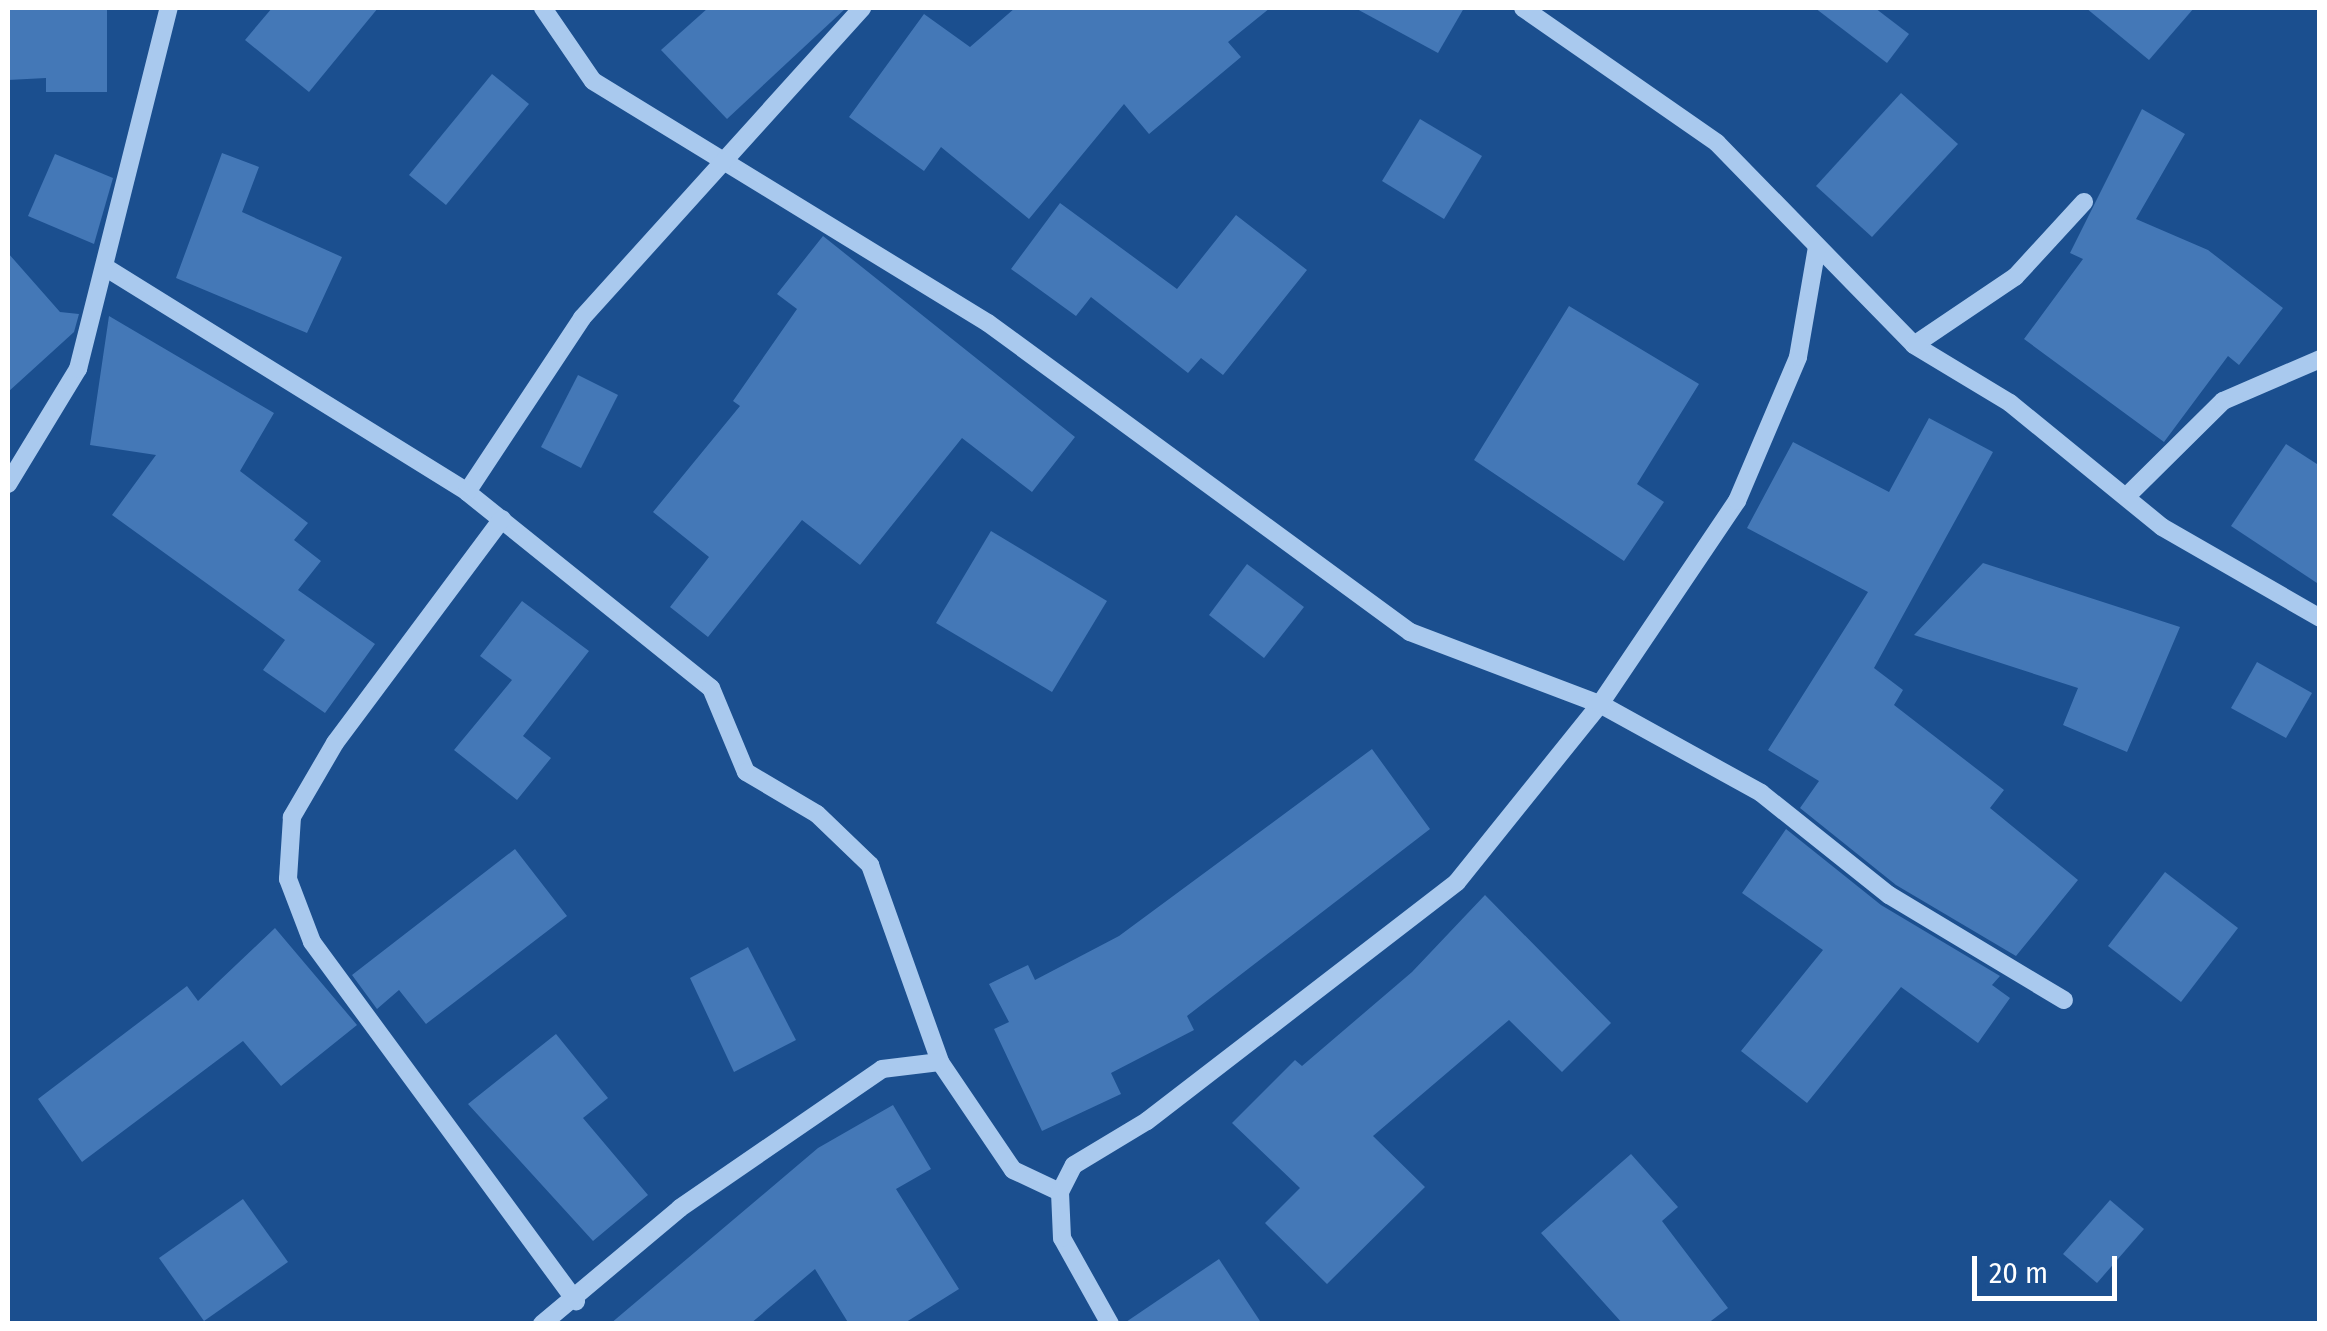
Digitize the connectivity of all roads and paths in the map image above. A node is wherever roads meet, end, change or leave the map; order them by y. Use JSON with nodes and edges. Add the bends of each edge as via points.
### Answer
{"nodes":[{"id":1,"x":169,"y":8,"type":"edge"},
{"id":2,"x":543,"y":8,"type":"edge"},
{"id":3,"x":862,"y":8,"type":"edge"},
{"id":4,"x":1524,"y":8,"type":"edge"},
{"id":5,"x":722,"y":160,"type":"junction"},
{"id":6,"x":2084,"y":202,"type":"dead end"},
{"id":7,"x":1816,"y":247,"type":"junction"},
{"id":8,"x":108,"y":270,"type":"junction"},
{"id":9,"x":1914,"y":345,"type":"junction"},
{"id":10,"x":2320,"y":359,"type":"edge"},
{"id":11,"x":8,"y":484,"type":"edge"},
{"id":12,"x":467,"y":492,"type":"junction"},
{"id":13,"x":2128,"y":495,"type":"junction"},
{"id":14,"x":502,"y":519,"type":"junction"},
{"id":15,"x":2320,"y":618,"type":"edge"},
{"id":16,"x":1600,"y":704,"type":"junction"},
{"id":17,"x":2064,"y":1000,"type":"dead end"},
{"id":18,"x":940,"y":1062,"type":"junction"},
{"id":19,"x":1060,"y":1192,"type":"junction"},
{"id":20,"x":576,"y":1301,"type":"junction"},
{"id":21,"x":542,"y":1324,"type":"edge"},
{"id":22,"x":1110,"y":1324,"type":"edge"}],
"edges":[{"from":1,"to":8,"type":"street"},
{"from":2,"to":5,"type":"street","via":[[593,81]]},
{"from":3,"to":5,"type":"street"},
{"from":4,"to":7,"type":"street","via":[[1717,143]]},
{"from":5,"to":12,"type":"street","via":[[582,318]]},
{"from":5,"to":16,"type":"street","via":[[988,323],[1410,632]]},
{"from":6,"to":9,"type":"street","via":[[2015,277]]},
{"from":7,"to":9,"type":"street"},
{"from":7,"to":16,"type":"street","via":[[1798,357],[1738,501]]},
{"from":8,"to":11,"type":"street","via":[[78,369]]},
{"from":8,"to":12,"type":"street"},
{"from":9,"to":13,"type":"street","via":[[2010,403]]},
{"from":10,"to":13,"type":"street","via":[[2223,401]]},
{"from":12,"to":14,"type":"street"},
{"from":13,"to":15,"type":"street","via":[[2162,528]]},
{"from":14,"to":18,"type":"street","via":[[711,688],[746,772],[817,814],[870,866]]},
{"from":14,"to":20,"type":"street","via":[[335,743],[292,817],[288,879],[312,942]]},
{"from":16,"to":17,"type":"street","via":[[1761,794],[1889,895]]},
{"from":16,"to":19,"type":"street","via":[[1456,882],[1191,1089],[1074,1166]]},
{"from":18,"to":19,"type":"street","via":[[1013,1170]]},
{"from":18,"to":20,"type":"street","via":[[882,1069],[680,1208]]},
{"from":19,"to":22,"type":"street","via":[[1062,1238]]},
{"from":20,"to":21,"type":"street"}]}
